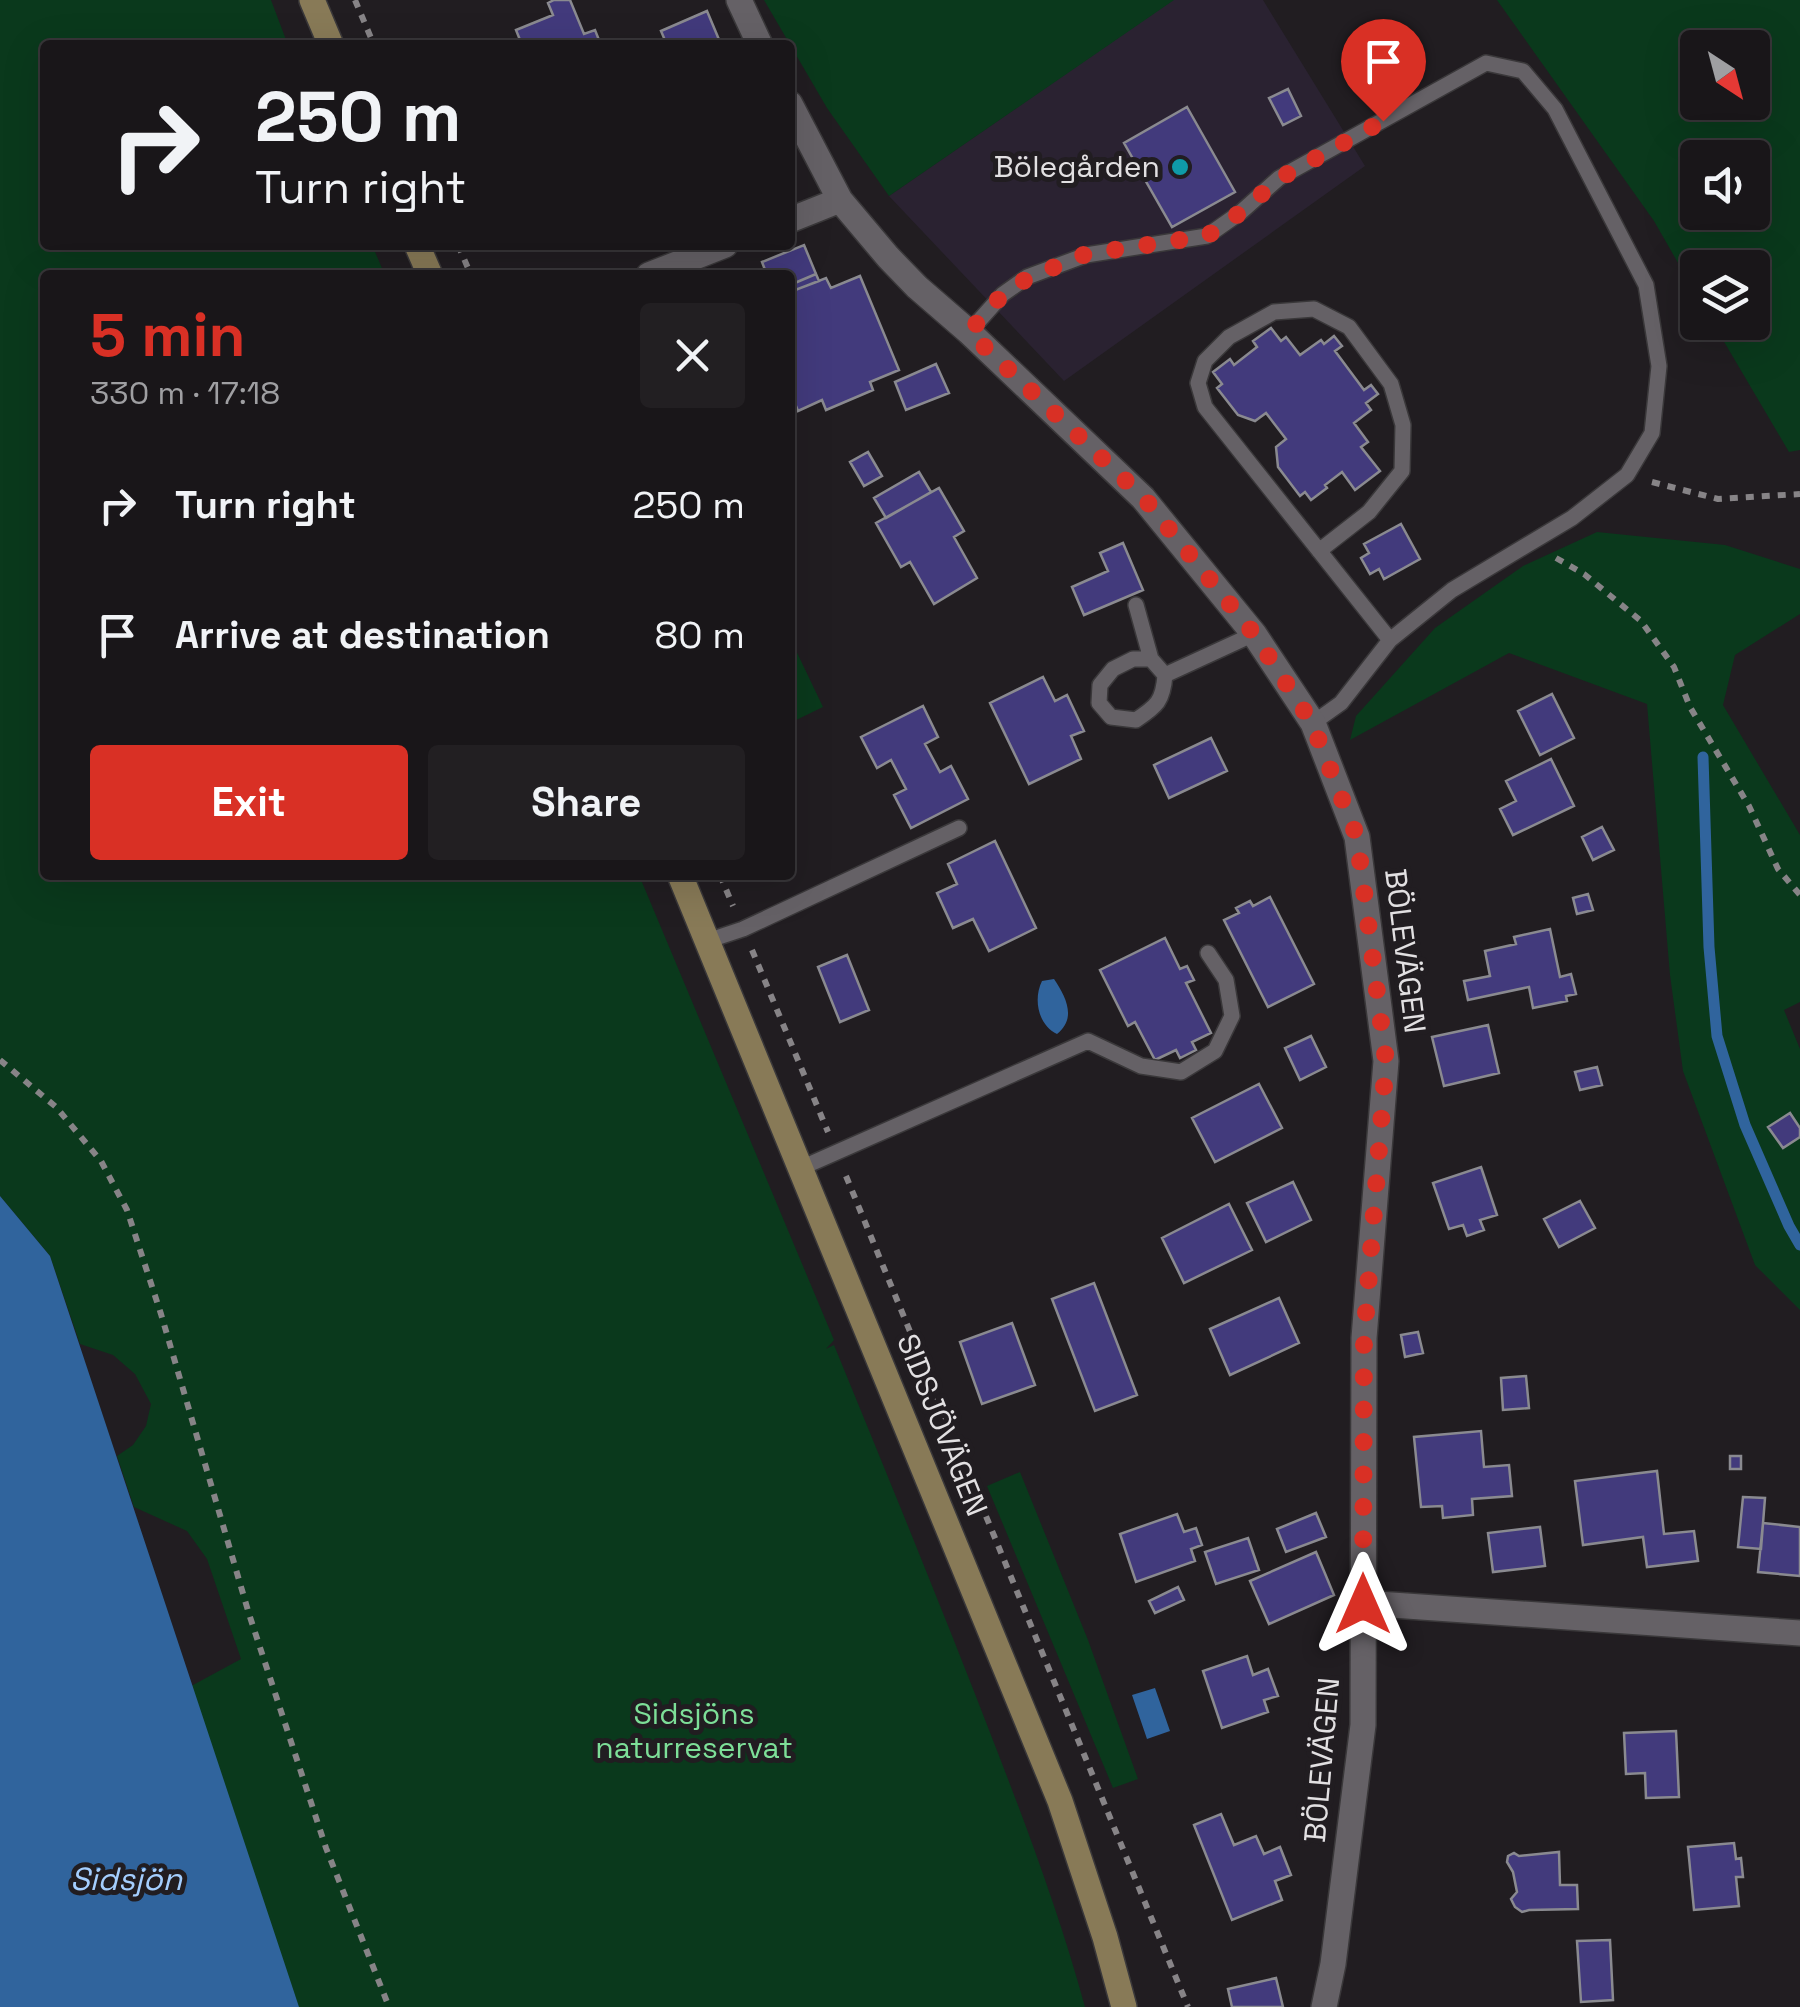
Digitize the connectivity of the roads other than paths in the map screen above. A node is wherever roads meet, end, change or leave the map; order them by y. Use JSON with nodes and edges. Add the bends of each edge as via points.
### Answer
{"nodes":[{"id":1,"x":312,"y":0,"type":"edge"},
{"id":2,"x":739,"y":0,"type":"edge"},
{"id":3,"x":329,"y":40,"type":"edge"},
{"id":4,"x":758,"y":40,"type":"edge"},
{"id":5,"x":795,"y":114,"type":"edge"},
{"id":6,"x":840,"y":200,"type":"junction"},
{"id":7,"x":795,"y":218,"type":"edge"},
{"id":8,"x":712,"y":250,"type":"edge"},
{"id":9,"x":662,"y":270,"type":"edge"},
{"id":10,"x":969,"y":332,"type":"junction"},
{"id":11,"x":1319,"y":551,"type":"junction"},
{"id":12,"x":1136,"y":604,"type":"dead end"},
{"id":13,"x":1254,"y":634,"type":"junction"},
{"id":14,"x":1390,"y":640,"type":"junction"},
{"id":15,"x":1151,"y":659,"type":"junction"},
{"id":16,"x":1166,"y":674,"type":"junction"},
{"id":17,"x":1312,"y":723,"type":"junction"},
{"id":18,"x":960,"y":828,"type":"dead end"},
{"id":19,"x":682,"y":880,"type":"edge"},
{"id":20,"x":707,"y":942,"type":"junction"},
{"id":21,"x":1208,"y":953,"type":"dead end"},
{"id":22,"x":801,"y":1168,"type":"junction"},
{"id":23,"x":1363,"y":1604,"type":"junction"},
{"id":24,"x":1800,"y":1633,"type":"edge"},
{"id":25,"x":1124,"y":2007,"type":"edge"},
{"id":26,"x":1324,"y":2007,"type":"edge"}],
"edges":[{"from":1,"to":3,"type":"main road"},
{"from":2,"to":4,"type":"street"},
{"from":5,"to":6,"type":"street","name":"BÖLEVÄGEN"},
{"from":6,"to":7,"type":"street"},
{"from":6,"to":10,"type":"street","name":"BÖLEVÄGEN","via":[[917,287]]},
{"from":8,"to":9,"type":"street"},
{"from":10,"to":13,"type":"street","name":"BÖLEVÄGEN","via":[[1144,498]]},
{"from":10,"to":14,"type":"lane","via":[[1003,294],[1028,278],[1086,254],[1207,236],[1280,178],[1486,63],[1523,71],[1555,108],[1646,285],[1659,366],[1652,434],[1627,475],[1572,518],[1452,590]]},
{"from":11,"to":11,"type":"lane","via":[[1205,407],[1198,382],[1205,361],[1229,336],[1274,312],[1314,309],[1349,327],[1391,384],[1404,425],[1402,471],[1369,512]]},
{"from":11,"to":14,"type":"lane"},
{"from":12,"to":15,"type":"lane"},
{"from":13,"to":16,"type":"lane"},
{"from":13,"to":17,"type":"street","name":"BÖLEVÄGEN"},
{"from":14,"to":17,"type":"lane","via":[[1341,703]]},
{"from":15,"to":16,"type":"lane"},
{"from":15,"to":16,"type":"lane","via":[[1113,669],[1100,685],[1099,703],[1111,716],[1136,720],[1154,708]]},
{"from":17,"to":23,"type":"street","name":"BÖLEVÄGEN","via":[[1357,837],[1386,1061],[1364,1338]]},
{"from":18,"to":20,"type":"lane"},
{"from":19,"to":20,"type":"main road","name":"SIDSJÖVÄGEN"},
{"from":20,"to":22,"type":"main road","name":"SIDSJÖVÄGEN"},
{"from":21,"to":22,"type":"lane","via":[[1226,980],[1232,1016],[1216,1051],[1181,1072],[1142,1066],[1088,1042]]},
{"from":22,"to":25,"type":"main road","name":"SIDSJÖVÄGEN","via":[[1060,1802]]},
{"from":23,"to":24,"type":"street"},
{"from":23,"to":26,"type":"street","name":"BÖLEVÄGEN","via":[[1364,1725]]}]}
